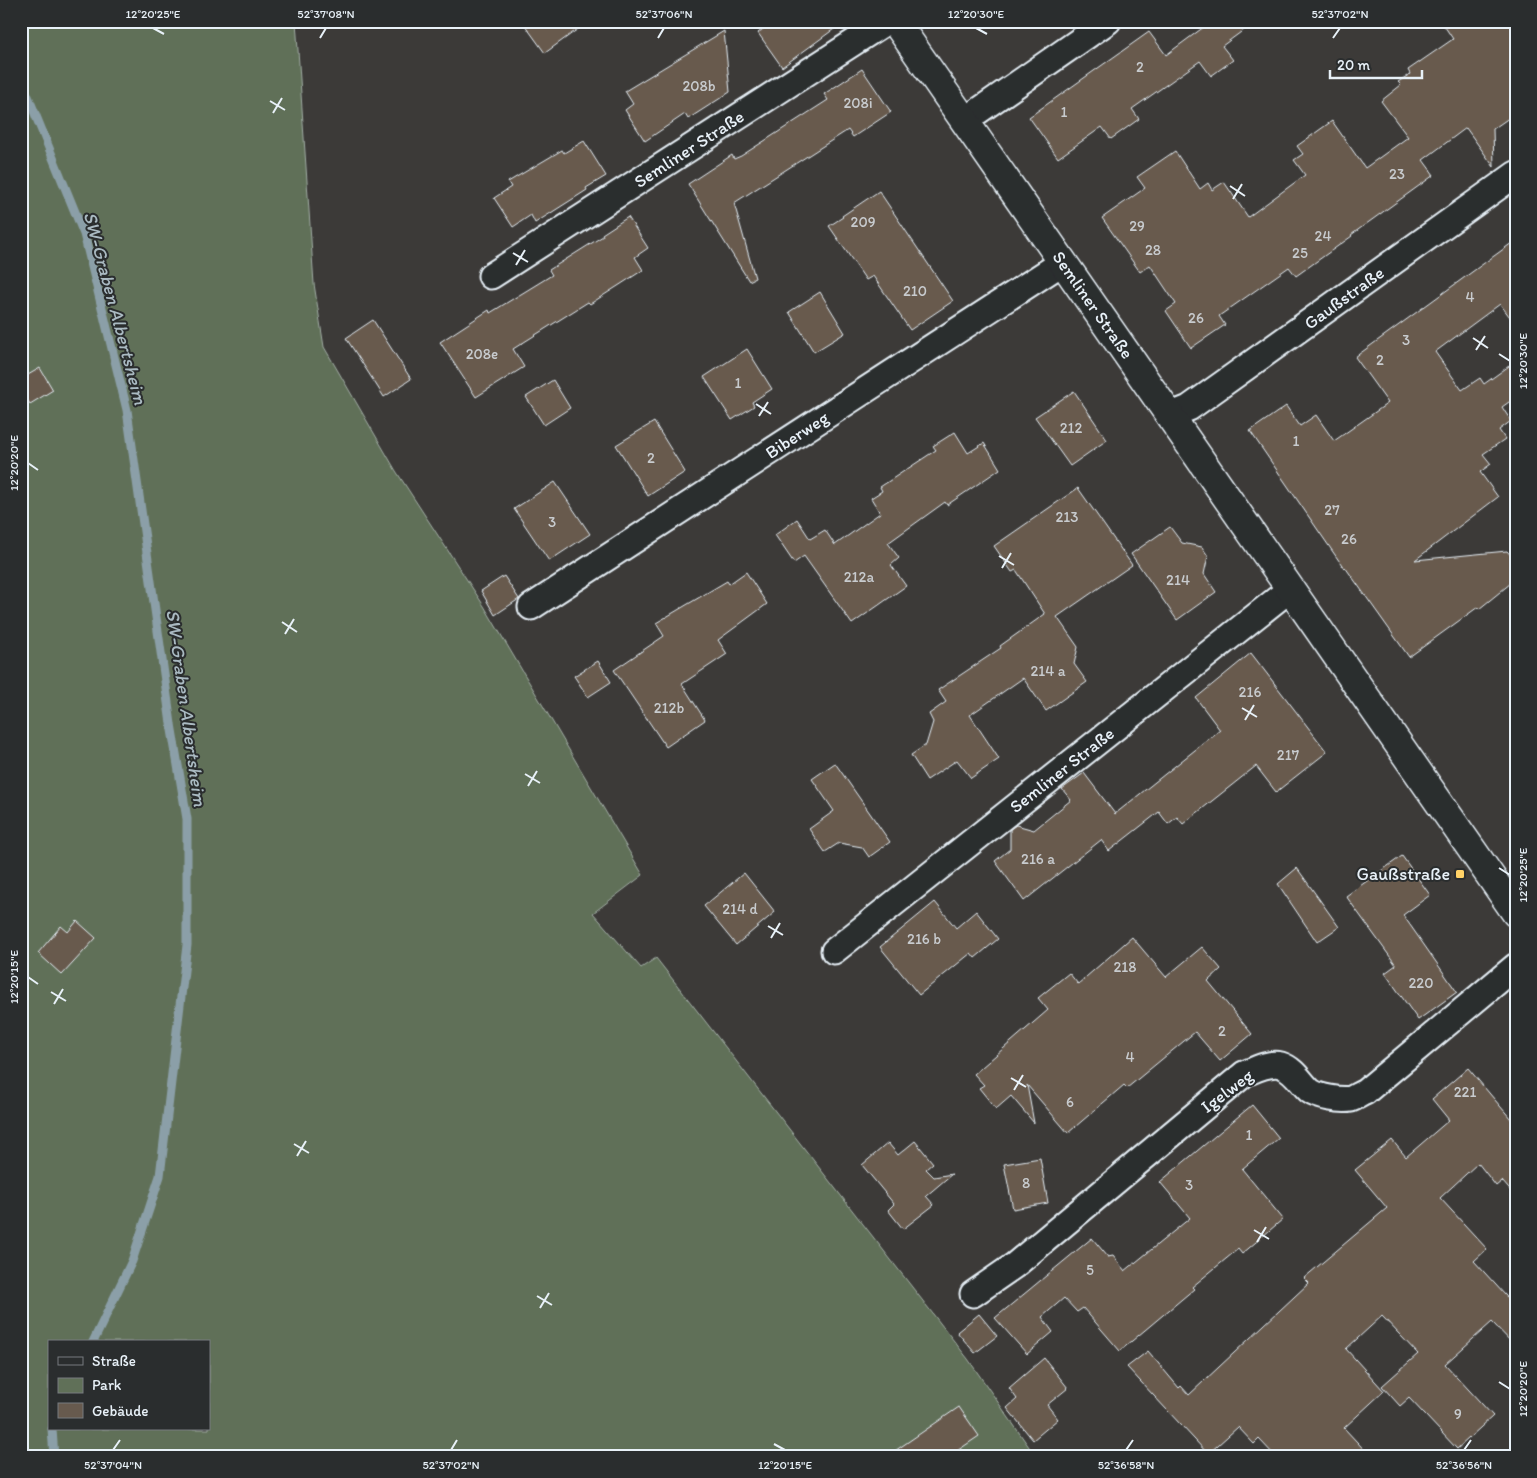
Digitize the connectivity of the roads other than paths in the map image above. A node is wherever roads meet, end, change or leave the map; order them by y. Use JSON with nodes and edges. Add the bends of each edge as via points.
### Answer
{"nodes":[{"id":1,"x":887,"y":21,"type":"edge"},
{"id":2,"x":895,"y":21,"type":"edge"},
{"id":3,"x":1108,"y":21,"type":"edge"},
{"id":4,"x":964,"y":121,"type":"junction"},
{"id":5,"x":1516,"y":174,"type":"edge"},
{"id":6,"x":1064,"y":262,"type":"junction"},
{"id":7,"x":491,"y":276,"type":"dead end"},
{"id":8,"x":1169,"y":416,"type":"junction"},
{"id":9,"x":1290,"y":588,"type":"junction"},
{"id":10,"x":531,"y":607,"type":"dead end"},
{"id":11,"x":1516,"y":913,"type":"edge"},
{"id":12,"x":834,"y":951,"type":"dead end"},
{"id":13,"x":1516,"y":966,"type":"edge"},
{"id":14,"x":973,"y":1294,"type":"dead end"}],
"edges":[{"from":1,"to":7,"type":"street","name":"Semliner Straße"},
{"from":2,"to":4,"type":"street","name":"Semliner Straße"},
{"from":3,"to":4,"type":"street"},
{"from":4,"to":6,"type":"street","name":"Semliner Straße"},
{"from":5,"to":8,"type":"street","name":"Gaußstraße","via":[[1197,403]]},
{"from":6,"to":8,"type":"street","name":"Semliner Straße"},
{"from":6,"to":10,"type":"street","name":"Biberweg"},
{"from":8,"to":9,"type":"street","name":"Semliner Straße"},
{"from":9,"to":11,"type":"street","name":"Semliner Straße"},
{"from":9,"to":12,"type":"street","name":"Semliner Straße"},
{"from":13,"to":14,"type":"street","name":"Igelweg","via":[[1365,1092],[1349,1100],[1311,1092],[1282,1065],[1263,1066],[1244,1074],[1015,1265]]}]}
